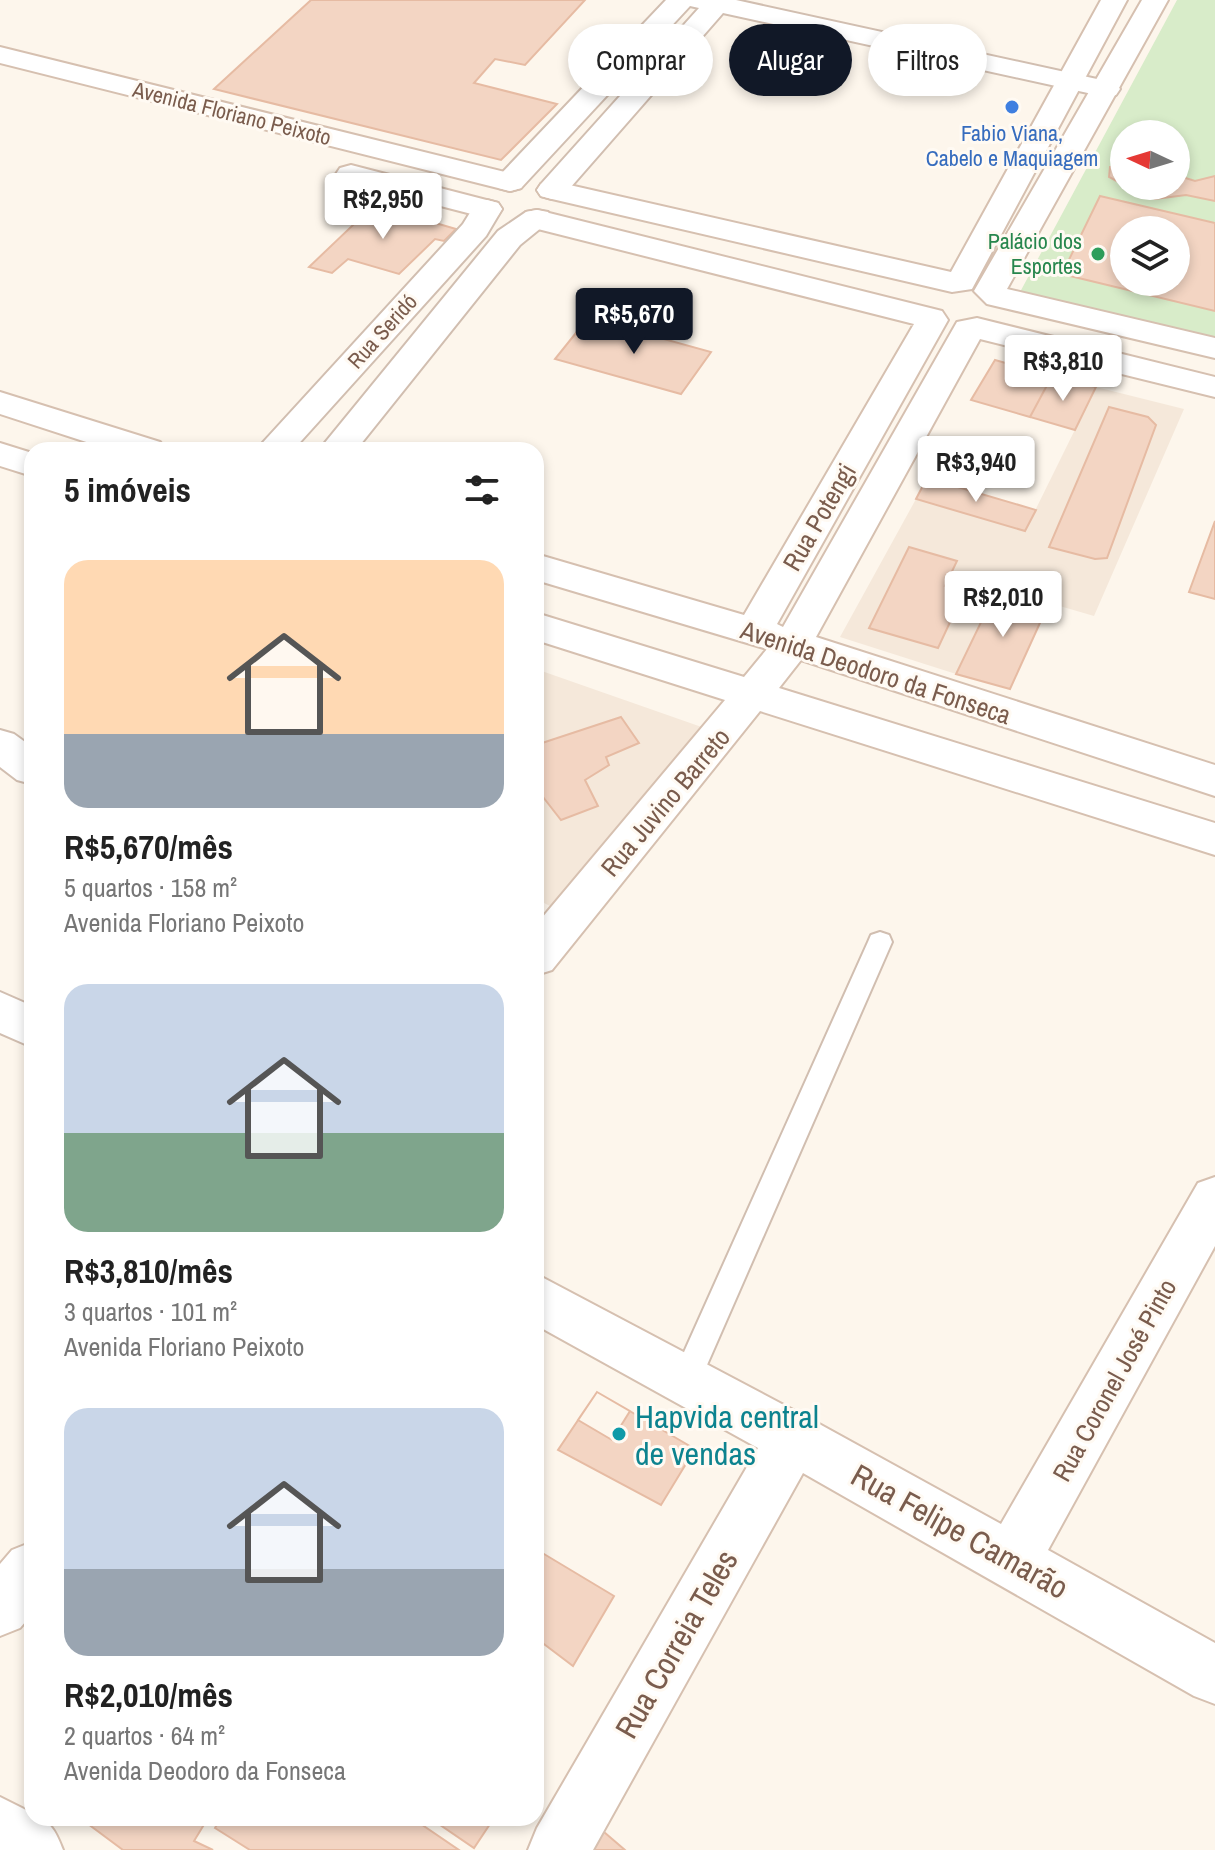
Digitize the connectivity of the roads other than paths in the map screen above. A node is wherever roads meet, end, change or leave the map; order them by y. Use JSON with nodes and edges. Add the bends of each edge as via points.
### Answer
{"nodes":[{"id":1,"x":681,"y":0,"type":"edge"},
{"id":2,"x":1114,"y":0,"type":"edge"},
{"id":3,"x":712,"y":1,"type":"edge"},
{"id":4,"x":1146,"y":1,"type":"edge"},
{"id":5,"x":0,"y":55,"type":"edge"},
{"id":6,"x":1070,"y":81,"type":"junction"},
{"id":7,"x":0,"y":82,"type":"edge"},
{"id":8,"x":1106,"y":89,"type":"junction"},
{"id":9,"x":122,"y":114,"type":"dead end"},
{"id":10,"x":319,"y":165,"type":"dead end"},
{"id":11,"x":510,"y":182,"type":"junction"},
{"id":12,"x":544,"y":205,"type":"junction"},
{"id":13,"x":487,"y":209,"type":"junction"},
{"id":14,"x":742,"y":232,"type":"junction"},
{"id":15,"x":719,"y":266,"type":"junction"},
{"id":16,"x":975,"y":288,"type":"junction"},
{"id":17,"x":931,"y":319,"type":"junction"},
{"id":18,"x":973,"y":328,"type":"junction"},
{"id":19,"x":1205,"y":346,"type":"edge"},
{"id":20,"x":1183,"y":379,"type":"junction"},
{"id":21,"x":1215,"y":387,"type":"edge"},
{"id":22,"x":0,"y":403,"type":"edge"},
{"id":23,"x":123,"y":442,"type":"edge"},
{"id":24,"x":281,"y":442,"type":"edge"},
{"id":25,"x":343,"y":442,"type":"edge"},
{"id":26,"x":0,"y":454,"type":"edge"},
{"id":27,"x":24,"y":462,"type":"edge"},
{"id":28,"x":544,"y":569,"type":"edge"},
{"id":29,"x":544,"y":628,"type":"edge"},
{"id":30,"x":754,"y":631,"type":"junction"},
{"id":31,"x":792,"y":645,"type":"junction"},
{"id":32,"x":755,"y":692,"type":"junction"},
{"id":33,"x":0,"y":745,"type":"edge"},
{"id":34,"x":24,"y":763,"type":"edge"},
{"id":35,"x":1215,"y":781,"type":"edge"},
{"id":36,"x":1215,"y":839,"type":"edge"},
{"id":37,"x":880,"y":942,"type":"dead end"},
{"id":38,"x":544,"y":947,"type":"edge"},
{"id":39,"x":0,"y":1011,"type":"edge"},
{"id":40,"x":24,"y":1024,"type":"edge"},
{"id":41,"x":1215,"y":1199,"type":"edge"},
{"id":42,"x":544,"y":1302,"type":"edge"},
{"id":43,"x":686,"y":1380,"type":"junction"},
{"id":44,"x":793,"y":1438,"type":"junction"},
{"id":45,"x":1012,"y":1560,"type":"junction"},
{"id":46,"x":1215,"y":1675,"type":"edge"},
{"id":47,"x":0,"y":1827,"type":"edge"},
{"id":48,"x":32,"y":1850,"type":"edge"},
{"id":49,"x":559,"y":1850,"type":"edge"}],
"edges":[{"from":1,"to":11,"type":"main road"},
{"from":2,"to":6,"type":"main road"},
{"from":3,"to":6,"type":"main road"},
{"from":3,"to":12,"type":"main road","name":"Rua Seridó"},
{"from":4,"to":8,"type":"main road"},
{"from":5,"to":11,"type":"main road","name":"Avenida Floriano Peixoto"},
{"from":6,"to":8,"type":"main road"},
{"from":6,"to":16,"type":"main road"},
{"from":7,"to":9,"type":"main road","name":"Avenida Floriano Peixoto"},
{"from":8,"to":16,"type":"main road"},
{"from":10,"to":13,"type":"main road","name":"Avenida Floriano Peixoto"},
{"from":11,"to":12,"type":"main road","name":"Avenida Floriano Peixoto","via":[[533,182]]},
{"from":11,"to":13,"type":"main road","name":"Rua Seridó","via":[[491,190],[484,203]]},
{"from":12,"to":13,"type":"main road","name":"Avenida Floriano Peixoto","via":[[502,219]]},
{"from":12,"to":14,"type":"main road"},
{"from":12,"to":15,"type":"main road"},
{"from":12,"to":25,"type":"main road","name":"Rua Seridó","via":[[509,238]]},
{"from":13,"to":24,"type":"main road","name":"Rua Seridó","via":[[475,229]]},
{"from":14,"to":15,"type":"main road"},
{"from":14,"to":16,"type":"main road"},
{"from":15,"to":17,"type":"main road"},
{"from":16,"to":17,"type":"main road","via":[[933,287],[922,297],[923,311]]},
{"from":16,"to":18,"type":"main road","name":"Rua Potengi","via":[[1001,312]]},
{"from":16,"to":19,"type":"main road"},
{"from":17,"to":18,"type":"main road","via":[[949,327]]},
{"from":17,"to":30,"type":"main road","name":"Rua Potengi"},
{"from":18,"to":20,"type":"main road"},
{"from":18,"to":31,"type":"main road","name":"Rua Potengi"},
{"from":19,"to":20,"type":"main road"},
{"from":20,"to":21,"type":"main road"},
{"from":22,"to":23,"type":"main road"},
{"from":26,"to":27,"type":"main road"},
{"from":28,"to":30,"type":"main road","name":"Avenida Deodoro da Fonseca"},
{"from":29,"to":32,"type":"main road"},
{"from":30,"to":31,"type":"main road","name":"Avenida Deodoro da Fonseca"},
{"from":31,"to":32,"type":"main road","name":"Rua Juvino Barreto"},
{"from":31,"to":35,"type":"main road","name":"Avenida Deodoro da Fonseca"},
{"from":32,"to":36,"type":"main road"},
{"from":32,"to":38,"type":"main road","name":"Rua Juvino Barreto"},
{"from":33,"to":34,"type":"main road"},
{"from":37,"to":43,"type":"lane"},
{"from":39,"to":40,"type":"main road"},
{"from":41,"to":45,"type":"main road","name":"Rua Coronel José Pinto"},
{"from":42,"to":43,"type":"main road","name":"Rua Felipe Camarão"},
{"from":43,"to":44,"type":"main road","name":"Rua Felipe Camarão"},
{"from":44,"to":45,"type":"main road","name":"Rua Felipe Camarão"},
{"from":44,"to":49,"type":"main road","name":"Rua Correia Teles"},
{"from":45,"to":46,"type":"main road","name":"Rua Felipe Camarão"},
{"from":47,"to":48,"type":"main road"}]}
